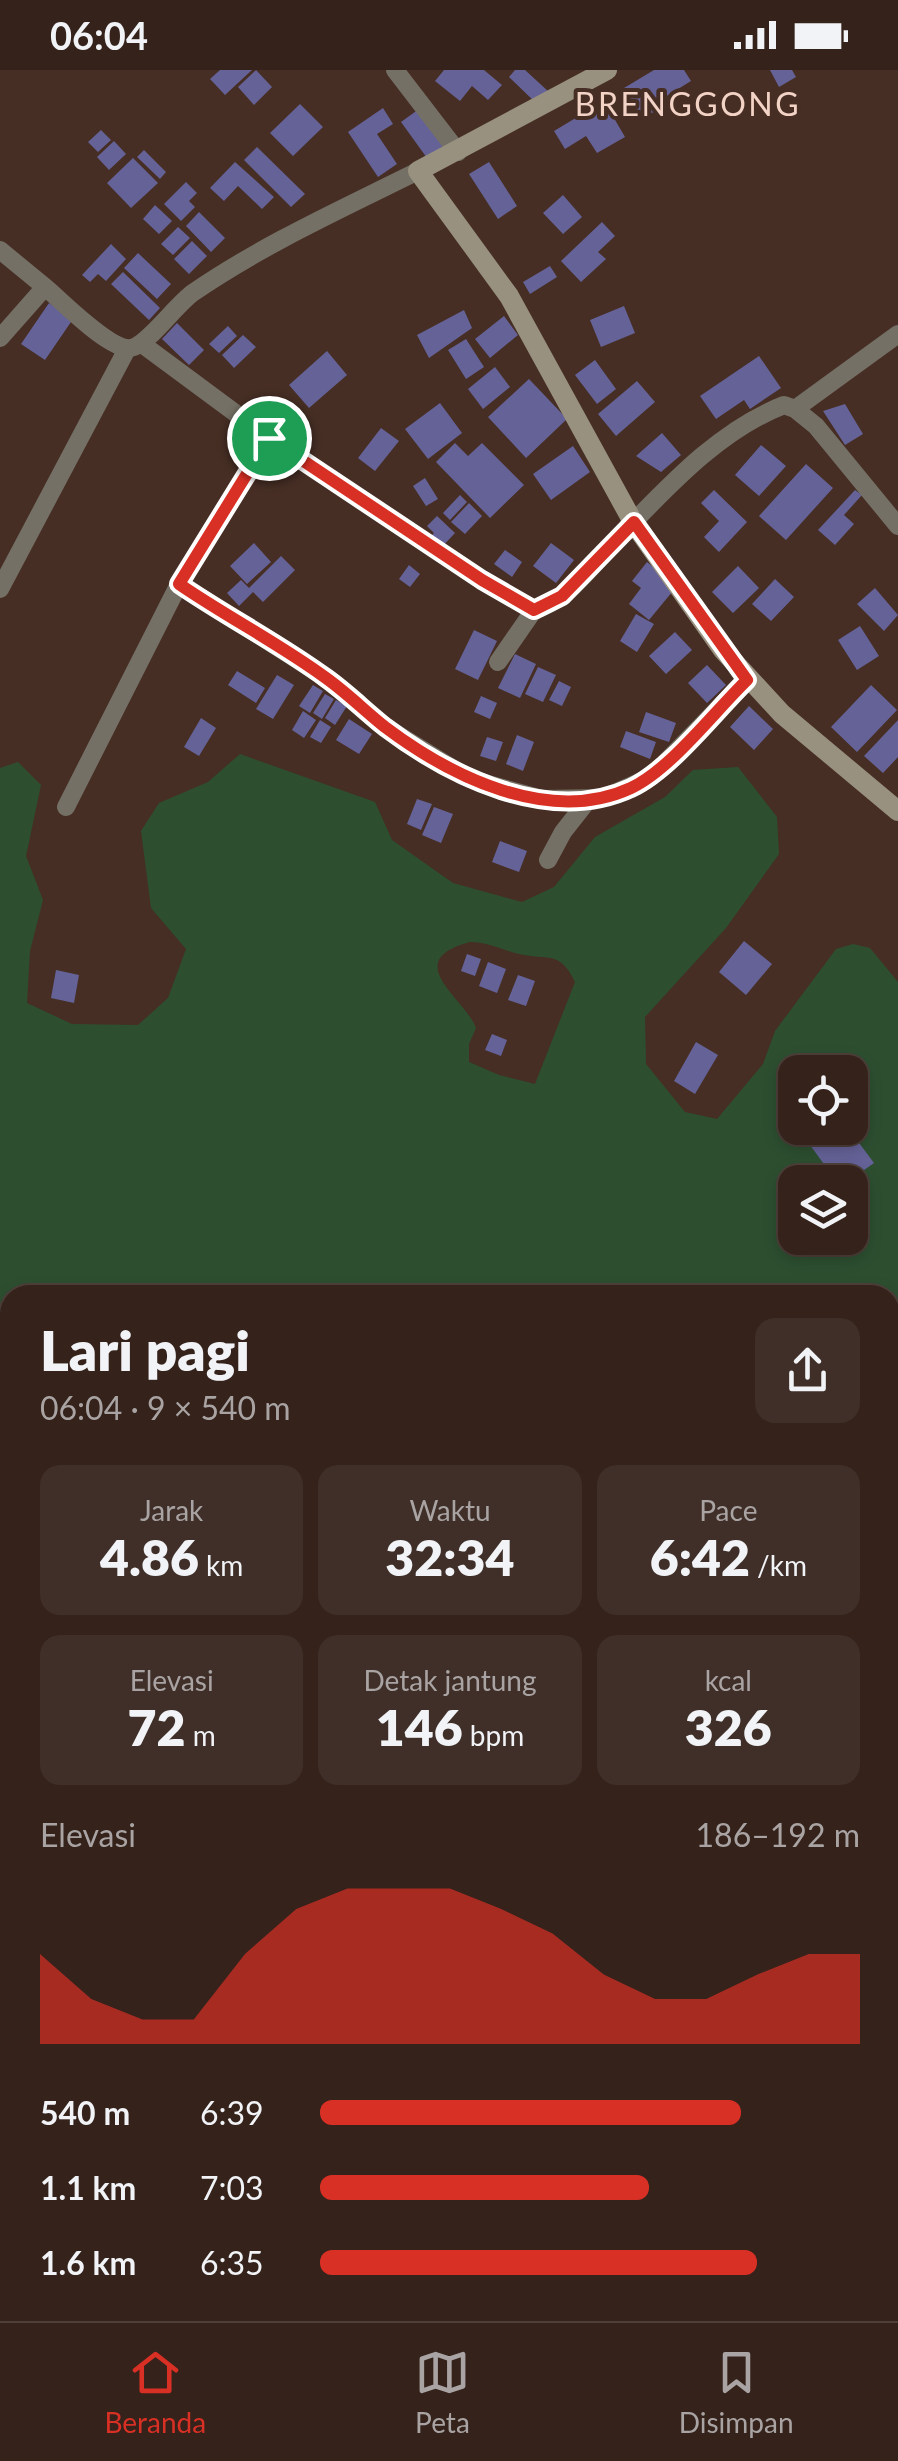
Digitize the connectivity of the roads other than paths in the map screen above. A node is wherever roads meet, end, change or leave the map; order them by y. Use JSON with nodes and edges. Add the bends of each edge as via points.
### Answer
{"nodes":[{"id":1,"x":395,"y":70,"type":"edge"},
{"id":2,"x":607,"y":70,"type":"edge"},
{"id":3,"x":458,"y":152,"type":"junction"},
{"id":4,"x":418,"y":171,"type":"junction"},
{"id":5,"x":0,"y":250,"type":"edge"},
{"id":6,"x":45,"y":286,"type":"junction"},
{"id":7,"x":898,"y":334,"type":"edge"},
{"id":8,"x":0,"y":338,"type":"edge"},
{"id":9,"x":135,"y":346,"type":"junction"},
{"id":10,"x":795,"y":409,"type":"junction"},
{"id":11,"x":269,"y":438,"type":"junction"},
{"id":12,"x":634,"y":522,"type":"junction"},
{"id":13,"x":898,"y":526,"type":"edge"},
{"id":14,"x":179,"y":584,"type":"junction"},
{"id":15,"x":0,"y":589,"type":"edge"},
{"id":16,"x":529,"y":617,"type":"junction"},
{"id":17,"x":498,"y":662,"type":"dead end"},
{"id":18,"x":747,"y":680,"type":"junction"},
{"id":19,"x":589,"y":800,"type":"junction"},
{"id":20,"x":66,"y":807,"type":"dead end"},
{"id":21,"x":898,"y":811,"type":"edge"},
{"id":22,"x":548,"y":860,"type":"dead end"}],
"edges":[{"from":1,"to":3,"type":"street"},
{"from":2,"to":3,"type":"street"},
{"from":3,"to":4,"type":"street"},
{"from":4,"to":9,"type":"street","via":[[229,269],[188,296]]},
{"from":4,"to":12,"type":"street","via":[[509,296]]},
{"from":5,"to":6,"type":"street"},
{"from":6,"to":8,"type":"street"},
{"from":6,"to":9,"type":"street","via":[[111,344]]},
{"from":7,"to":10,"type":"street"},
{"from":9,"to":11,"type":"street"},
{"from":9,"to":15,"type":"street"},
{"from":10,"to":12,"type":"street","via":[[784,405],[735,431]]},
{"from":10,"to":13,"type":"street"},
{"from":11,"to":14,"type":"street"},
{"from":11,"to":16,"type":"street"},
{"from":12,"to":16,"type":"street","via":[[562,596]]},
{"from":12,"to":18,"type":"street"},
{"from":14,"to":19,"type":"street","via":[[470,778],[542,799]]},
{"from":14,"to":20,"type":"street"},
{"from":16,"to":17,"type":"street"},
{"from":18,"to":19,"type":"street","via":[[651,777]]},
{"from":18,"to":21,"type":"street"},
{"from":19,"to":22,"type":"street"}]}
